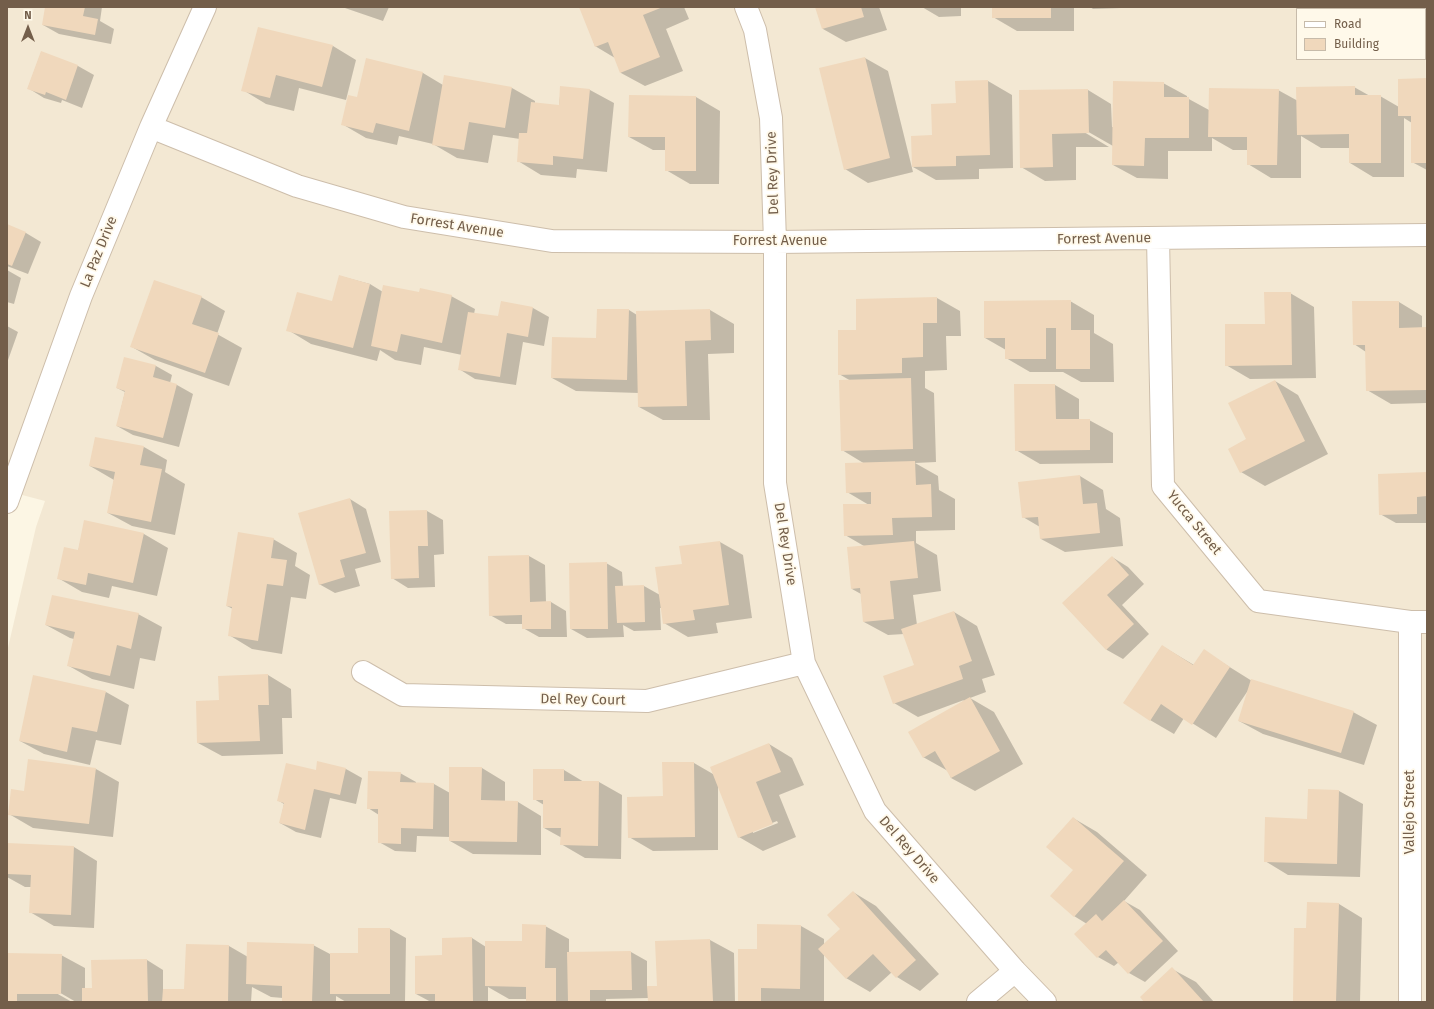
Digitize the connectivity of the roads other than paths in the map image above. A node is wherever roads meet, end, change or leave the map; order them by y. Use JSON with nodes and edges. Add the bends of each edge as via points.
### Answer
{"nodes":[{"id":1,"x":205,"y":7,"type":"edge"},
{"id":2,"x":746,"y":7,"type":"edge"},
{"id":3,"x":150,"y":127,"type":"junction"},
{"id":4,"x":1427,"y":235,"type":"edge"},
{"id":5,"x":1158,"y":238,"type":"junction"},
{"id":6,"x":775,"y":242,"type":"junction"},
{"id":7,"x":7,"y":502,"type":"edge"},
{"id":8,"x":1418,"y":622,"type":"edge"},
{"id":9,"x":804,"y":663,"type":"junction"},
{"id":10,"x":363,"y":672,"type":"dead end"},
{"id":11,"x":1015,"y":971,"type":"junction"},
{"id":12,"x":978,"y":1002,"type":"edge"},
{"id":13,"x":1045,"y":1002,"type":"edge"},
{"id":14,"x":1410,"y":1002,"type":"edge"}],
"edges":[{"from":1,"to":3,"type":"street","name":"La Paz Drive"},
{"from":2,"to":6,"type":"street","name":"Del Rey Drive","via":[[755,30],[771,118]]},
{"from":3,"to":6,"type":"street","name":"Forrest Avenue","via":[[296,186],[404,217],[552,241]]},
{"from":3,"to":7,"type":"street","name":"La Paz Drive","via":[[81,296]]},
{"from":4,"to":5,"type":"street","name":"Forrest Avenue"},
{"from":5,"to":6,"type":"street","name":"Forrest Avenue"},
{"from":5,"to":8,"type":"street","name":"Yucca Street","via":[[1163,486],[1258,601]]},
{"from":6,"to":9,"type":"street","name":"Del Rey Drive","via":[[775,483]]},
{"from":8,"to":14,"type":"street","name":"Vallejo Street"},
{"from":9,"to":10,"type":"street","name":"Del Rey Court","via":[[647,701],[403,695]]},
{"from":9,"to":11,"type":"street","name":"Del Rey Drive","via":[[875,811]]},
{"from":11,"to":12,"type":"street"},
{"from":11,"to":13,"type":"street","name":"Del Rey Drive"}]}
